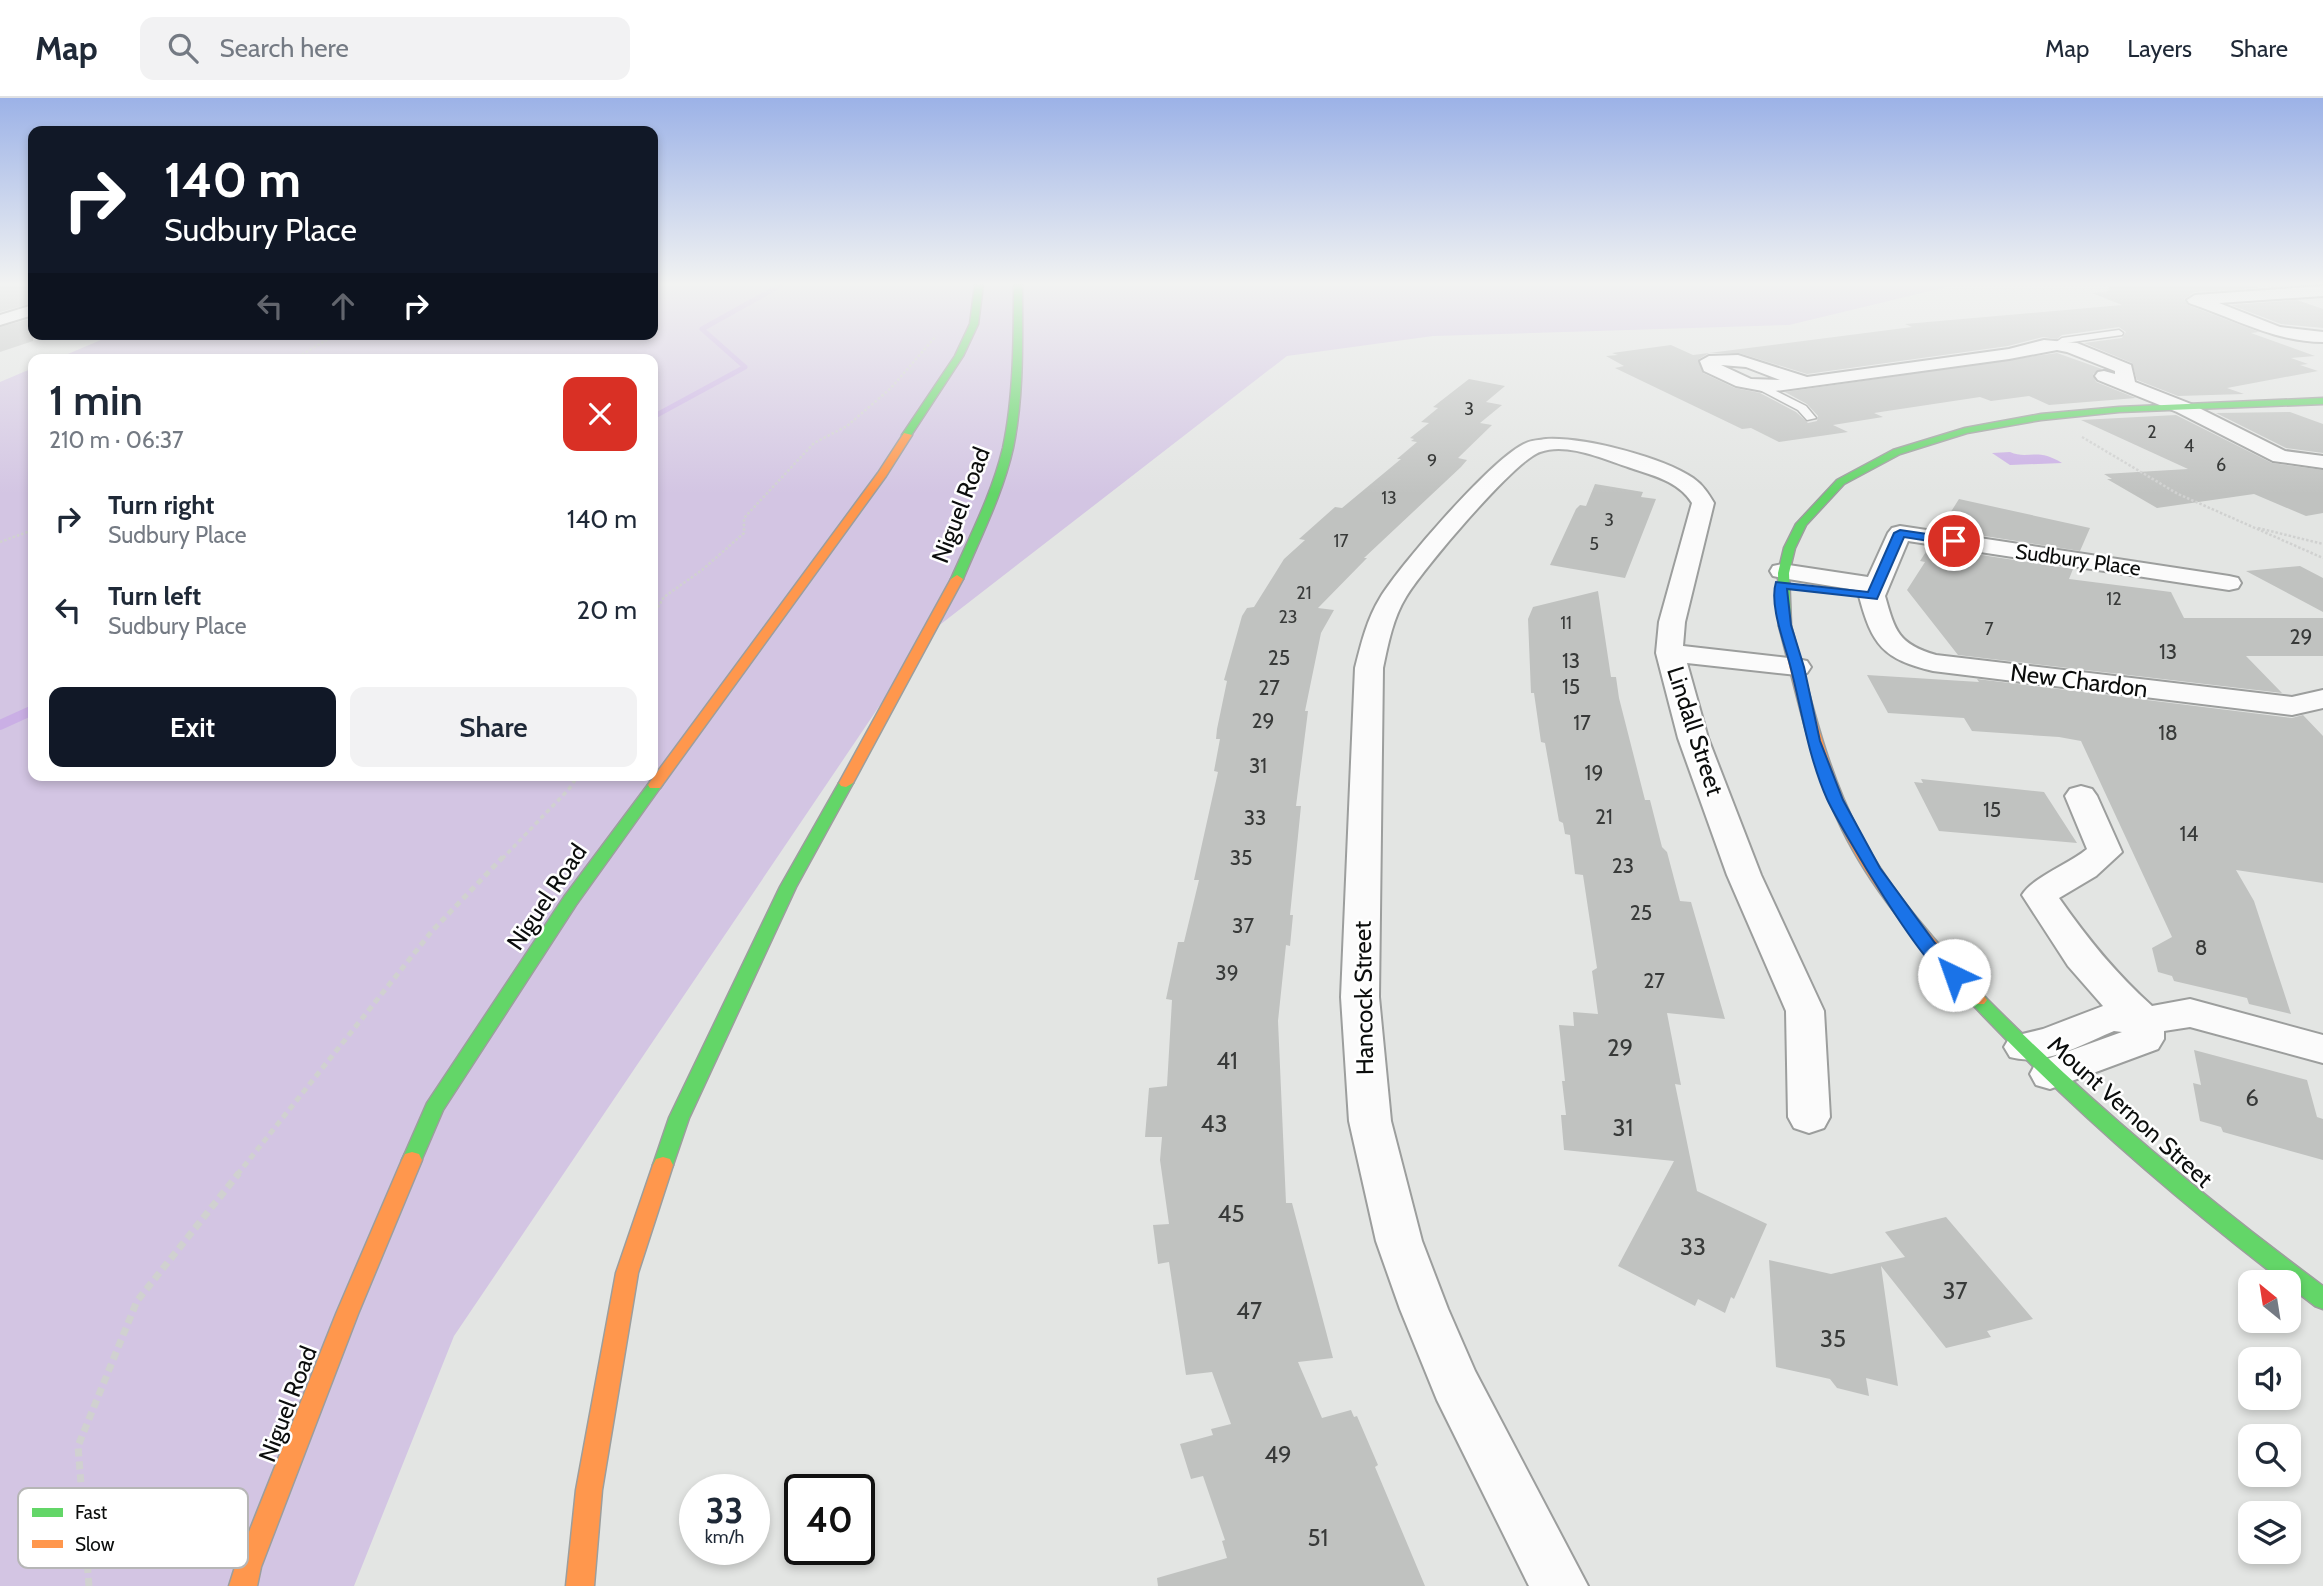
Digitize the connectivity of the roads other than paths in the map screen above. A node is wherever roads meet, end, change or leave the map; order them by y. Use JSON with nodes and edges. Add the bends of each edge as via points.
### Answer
{"nodes":[{"id":1,"x":960,"y":354,"type":"edge"},
{"id":2,"x":1018,"y":354,"type":"edge"},
{"id":3,"x":2002,"y":354,"type":"edge"},
{"id":4,"x":2046,"y":354,"type":"edge"},
{"id":5,"x":2089,"y":354,"type":"edge"},
{"id":6,"x":1807,"y":382,"type":"junction"},
{"id":7,"x":2126,"y":382,"type":"junction"},
{"id":8,"x":1761,"y":387,"type":"junction"},
{"id":9,"x":2323,"y":401,"type":"edge"},
{"id":10,"x":2184,"y":408,"type":"junction"},
{"id":11,"x":1811,"y":418,"type":"dead end"},
{"id":12,"x":1549,"y":445,"type":"joint"},
{"id":13,"x":2280,"y":457,"type":"junction"},
{"id":14,"x":2323,"y":461,"type":"edge"},
{"id":15,"x":2323,"y":479,"type":"edge"},
{"id":16,"x":1781,"y":577,"type":"junction"},
{"id":17,"x":2230,"y":583,"type":"dead end"},
{"id":18,"x":1875,"y":591,"type":"junction"},
{"id":19,"x":1671,"y":653,"type":"junction"},
{"id":20,"x":1797,"y":667,"type":"junction"},
{"id":21,"x":2323,"y":699,"type":"edge"},
{"id":22,"x":658,"y":781,"type":"edge"},
{"id":23,"x":658,"y":781,"type":"edge"},
{"id":24,"x":2081,"y":796,"type":"dead end"},
{"id":25,"x":2144,"y":1021,"type":"junction"},
{"id":26,"x":2323,"y":1049,"type":"edge"},
{"id":27,"x":2037,"y":1061,"type":"junction"},
{"id":28,"x":1809,"y":1117,"type":"dead end"},
{"id":29,"x":2323,"y":1299,"type":"edge"},
{"id":30,"x":248,"y":1567,"type":"edge"},
{"id":31,"x":248,"y":1568,"type":"edge"},
{"id":32,"x":243,"y":1586,"type":"edge"},
{"id":33,"x":580,"y":1586,"type":"edge"},
{"id":34,"x":1559,"y":1586,"type":"edge"}],
"edges":[{"from":1,"to":22,"type":"main road","name":"Niguel Road","via":[[882,474]]},
{"from":2,"to":33,"type":"main road","name":"Niguel Road","via":[[1008,447],[992,499],[950,596],[789,887],[679,1118],[627,1273],[589,1490]]},
{"from":3,"to":6,"type":"street"},
{"from":4,"to":7,"type":"street"},
{"from":5,"to":7,"type":"street","via":[[2125,369]]},
{"from":6,"to":8,"type":"street"},
{"from":6,"to":8,"type":"street","via":[[1750,361],[1709,361],[1710,367],[1735,380]]},
{"from":7,"to":10,"type":"street"},
{"from":8,"to":11,"type":"lane","via":[[1802,408]]},
{"from":9,"to":10,"type":"main road","name":"Mount Vernon Street"},
{"from":10,"to":13,"type":"street"},
{"from":10,"to":16,"type":"main road","name":"Mount Vernon Street","via":[[2026,420],[1908,448],[1843,480],[1818,502],[1800,521],[1786,550]]},
{"from":12,"to":19,"type":"street","name":"Lindall Street","via":[[1588,448],[1656,469],[1699,494],[1702,508],[1672,621]]},
{"from":12,"to":34,"type":"street","name":"Hancock Street","via":[[1521,453],[1411,570],[1383,615],[1369,668],[1360,998],[1370,1121],[1399,1241],[1455,1384]]},
{"from":13,"to":14,"type":"street"},
{"from":13,"to":15,"type":"street"},
{"from":16,"to":18,"type":"street"},
{"from":16,"to":20,"type":"main road","name":"Mount Vernon Street","via":[[1784,625]]},
{"from":17,"to":18,"type":"street","name":"Sudbury Place","via":[[1900,533]]},
{"from":18,"to":21,"type":"street","name":"New Chardon","via":[[1883,636],[1915,658],[1933,663],[2292,706]]},
{"from":19,"to":20,"type":"street"},
{"from":19,"to":28,"type":"street","name":"Lindall Street","via":[[1693,738],[1744,875],[1805,1011]]},
{"from":20,"to":27,"type":"main road","name":"Mount Vernon Street","via":[[1823,770],[1873,869],[1928,947]]},
{"from":23,"to":30,"type":"main road","name":"Niguel Road","via":[[570,901],[434,1108]]},
{"from":24,"to":25,"type":"street","via":[[2105,852],[2039,895],[2081,957]]},
{"from":25,"to":26,"type":"street","via":[[2190,1013]]},
{"from":25,"to":27,"type":"street","via":[[2144,1039]]},
{"from":27,"to":29,"type":"main road","name":"Mount Vernon Street","via":[[2075,1099],[2244,1241]]},
{"from":31,"to":32,"type":"main road","name":"Niguel Road"}]}
